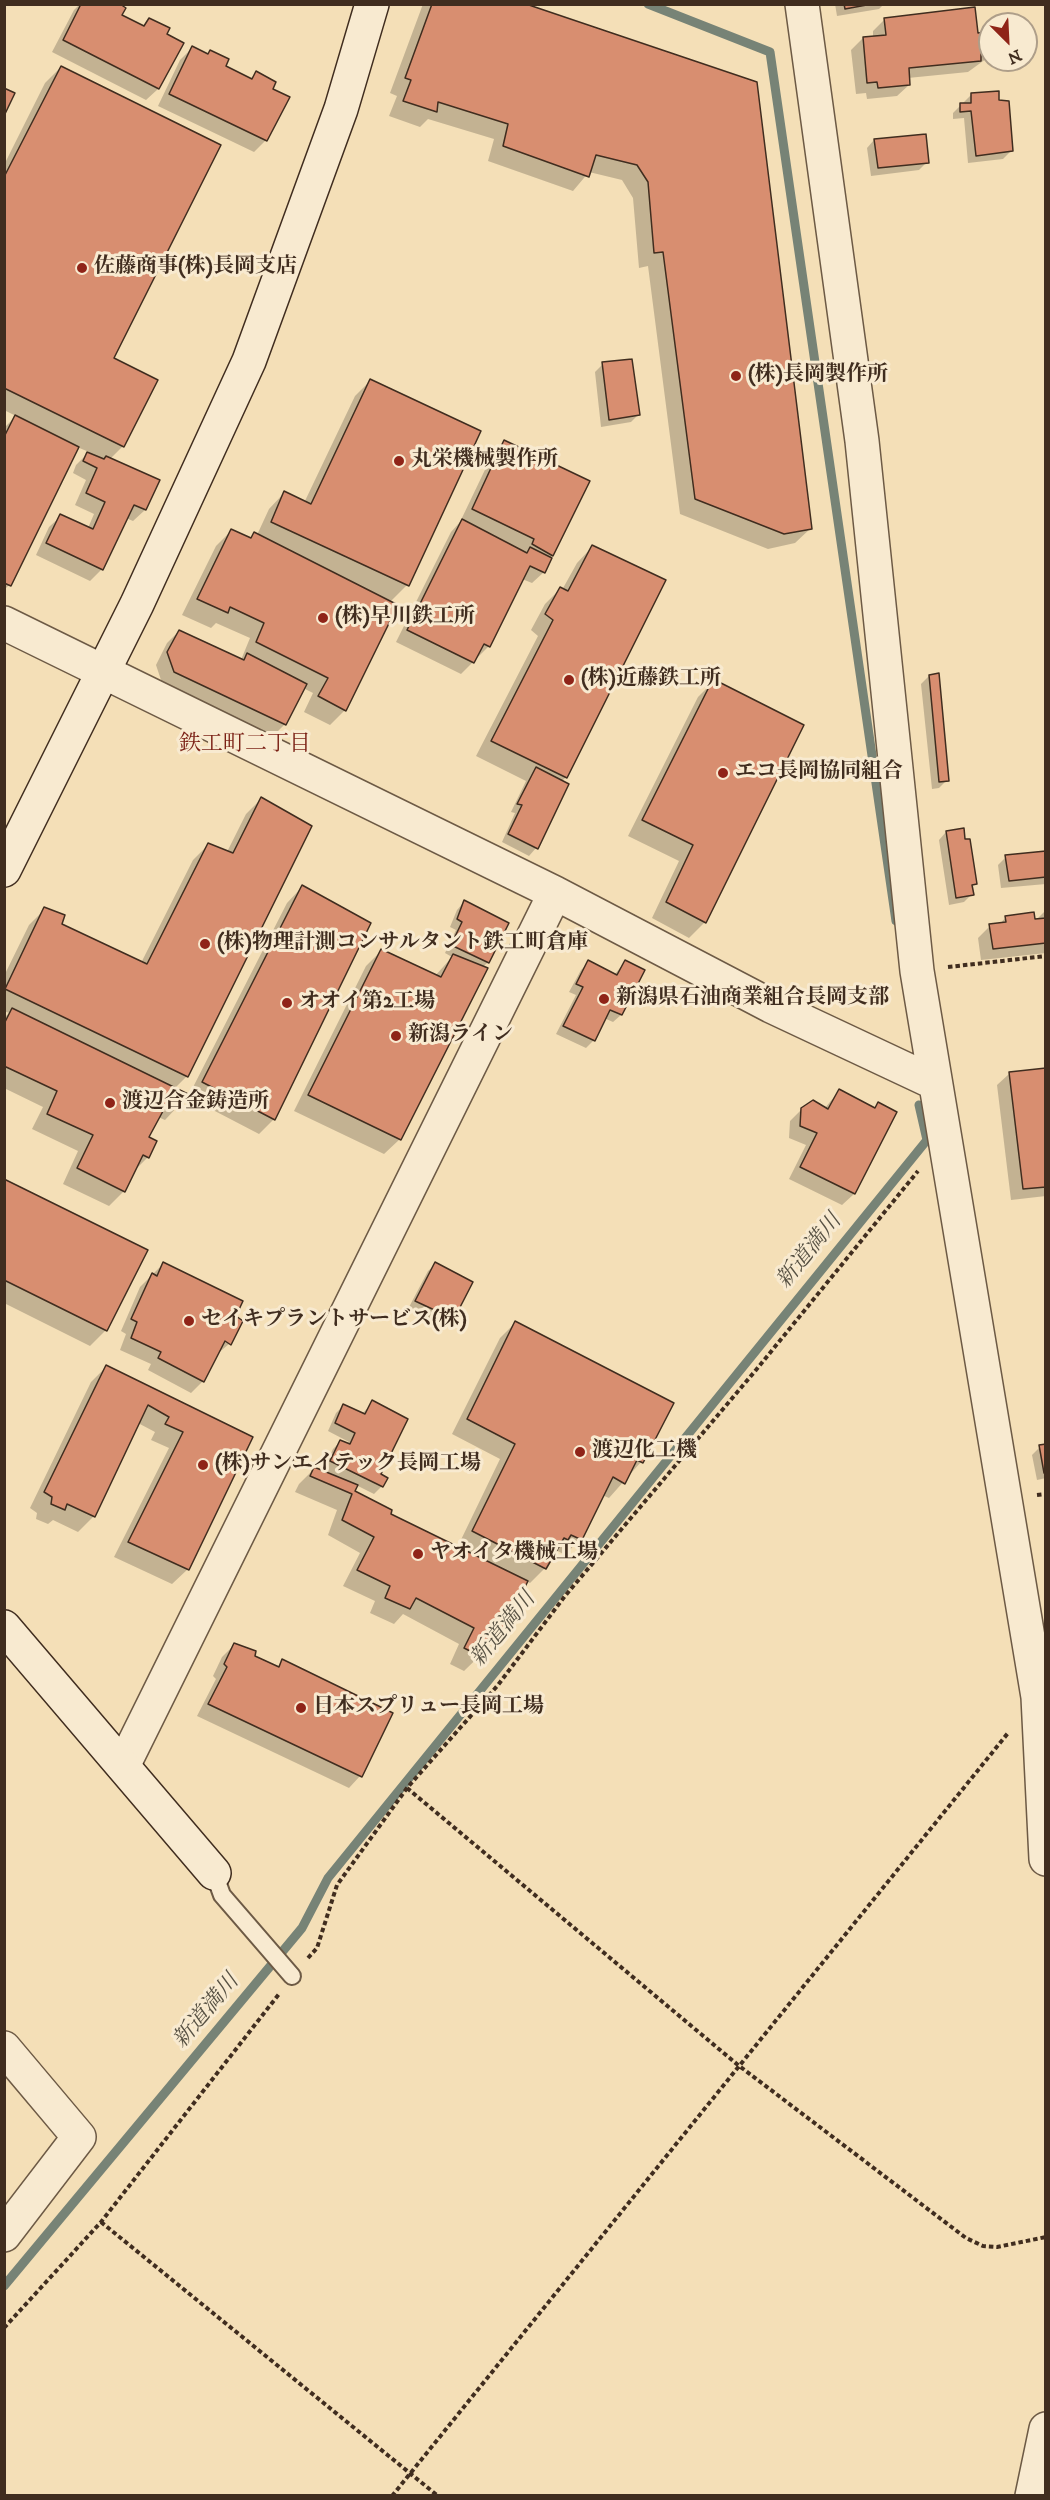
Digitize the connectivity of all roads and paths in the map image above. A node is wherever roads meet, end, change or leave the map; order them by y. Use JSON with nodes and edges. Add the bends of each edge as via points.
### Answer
{"nodes":[{"id":1,"x":372,"y":4,"type":"edge"},
{"id":2,"x":802,"y":4,"type":"edge"},
{"id":3,"x":4,"y":623,"type":"edge"},
{"id":4,"x":104,"y":672,"type":"junction"},
{"id":5,"x":4,"y":870,"type":"edge"},
{"id":6,"x":555,"y":893,"type":"junction"},
{"id":7,"x":1046,"y":956,"type":"edge"},
{"id":8,"x":917,"y":971,"type":"junction"},
{"id":9,"x":935,"y":1083,"type":"junction"},
{"id":10,"x":946,"y":1148,"type":"junction"},
{"id":11,"x":4,"y":1627,"type":"edge"},
{"id":12,"x":1038,"y":1697,"type":"junction"},
{"id":13,"x":123,"y":1766,"type":"junction"},
{"id":14,"x":407,"y":1788,"type":"junction"},
{"id":15,"x":1046,"y":1859,"type":"edge"},
{"id":16,"x":214,"y":1873,"type":"joint"},
{"id":17,"x":291,"y":1974,"type":"junction"},
{"id":18,"x":4,"y":2048,"type":"edge"},
{"id":19,"x":738,"y":2065,"type":"junction"},
{"id":20,"x":101,"y":2222,"type":"junction"},
{"id":21,"x":4,"y":2235,"type":"edge"},
{"id":22,"x":1046,"y":2237,"type":"edge"},
{"id":23,"x":4,"y":2328,"type":"edge"},
{"id":24,"x":1046,"y":2429,"type":"edge"},
{"id":25,"x":410,"y":2474,"type":"junction"},
{"id":26,"x":392,"y":2496,"type":"edge"},
{"id":27,"x":438,"y":2496,"type":"edge"},
{"id":28,"x":1032,"y":2496,"type":"edge"}],
"edges":[{"from":1,"to":4,"type":"street","via":[[340,109],[249,361]]},
{"from":2,"to":8,"type":"street","via":[[862,441]]},
{"from":3,"to":4,"type":"street"},
{"from":4,"to":5,"type":"street"},
{"from":4,"to":6,"type":"street"},
{"from":6,"to":9,"type":"street","via":[[771,1006]]},
{"from":6,"to":13,"type":"street"},
{"from":7,"to":8,"type":"path"},
{"from":8,"to":9,"type":"street"},
{"from":9,"to":10,"type":"street"},
{"from":10,"to":12,"type":"street"},
{"from":10,"to":14,"type":"path","via":[[927,1160],[565,1596],[498,1684]]},
{"from":11,"to":13,"type":"street"},
{"from":12,"to":15,"type":"street"},
{"from":12,"to":19,"type":"path"},
{"from":13,"to":16,"type":"street"},
{"from":14,"to":17,"type":"path","via":[[337,1885],[317,1948]]},
{"from":14,"to":19,"type":"path"},
{"from":16,"to":17,"type":"lane","via":[[222,1895]]},
{"from":17,"to":20,"type":"path"},
{"from":18,"to":21,"type":"street","via":[[80,2137]]},
{"from":19,"to":22,"type":"path","via":[[966,2238],[997,2247]]},
{"from":19,"to":25,"type":"path"},
{"from":20,"to":23,"type":"path"},
{"from":20,"to":25,"type":"path"},
{"from":24,"to":28,"type":"street"},
{"from":25,"to":26,"type":"path"},
{"from":25,"to":27,"type":"path"}]}
